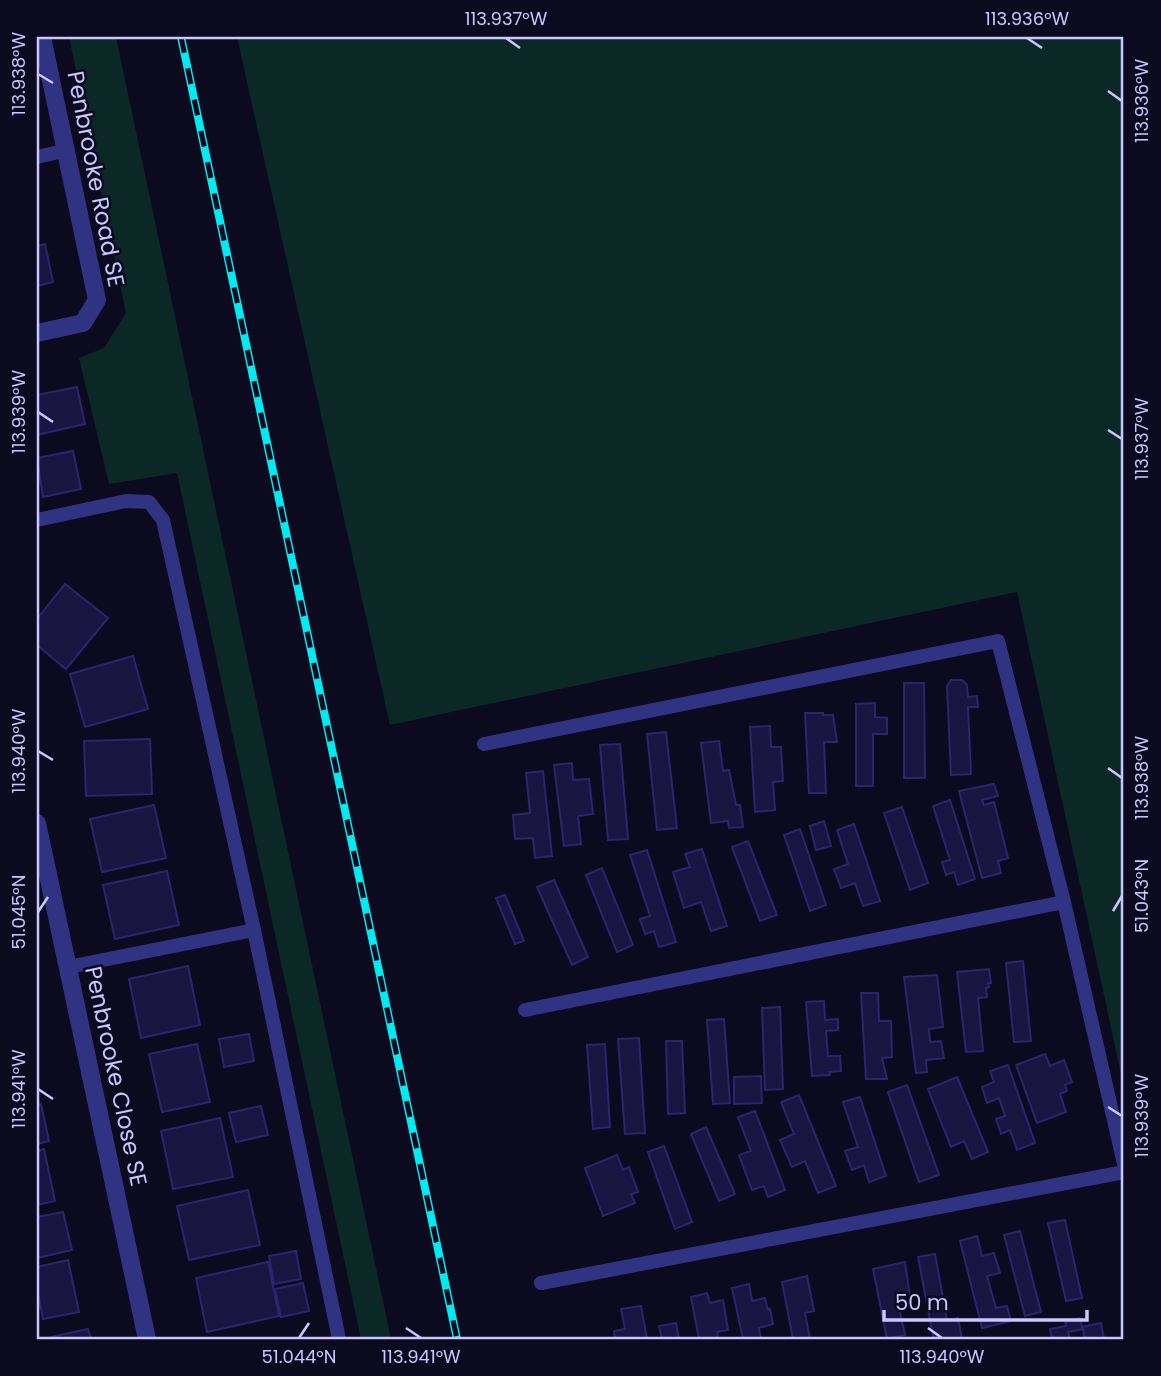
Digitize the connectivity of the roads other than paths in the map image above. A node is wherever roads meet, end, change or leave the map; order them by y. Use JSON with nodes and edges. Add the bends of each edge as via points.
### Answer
{"nodes":[{"id":1,"x":42,"y":37,"type":"edge"},
{"id":2,"x":68,"y":150,"type":"junction"},
{"id":3,"x":37,"y":157,"type":"edge"},
{"id":4,"x":37,"y":333,"type":"edge"},
{"id":5,"x":37,"y":520,"type":"edge"},
{"id":6,"x":484,"y":744,"type":"dead end"},
{"id":7,"x":37,"y":823,"type":"edge"},
{"id":8,"x":1064,"y":902,"type":"junction"},
{"id":9,"x":254,"y":930,"type":"junction"},
{"id":10,"x":68,"y":967,"type":"junction"},
{"id":11,"x":524,"y":1010,"type":"dead end"},
{"id":12,"x":1124,"y":1164,"type":"edge"},
{"id":13,"x":1124,"y":1171,"type":"edge"},
{"id":14,"x":541,"y":1283,"type":"dead end"},
{"id":15,"x":147,"y":1339,"type":"edge"},
{"id":16,"x":339,"y":1339,"type":"edge"}],
"edges":[{"from":1,"to":2,"type":"street","name":"Penbrooke Road SE"},
{"from":2,"to":3,"type":"lane"},
{"from":2,"to":4,"type":"street","name":"Penbrooke Road SE","via":[[97,300],[83,323]]},
{"from":5,"to":9,"type":"lane","via":[[126,500],[149,502],[163,520]]},
{"from":6,"to":8,"type":"lane","via":[[998,641]]},
{"from":7,"to":10,"type":"street","name":"Penbrooke Close SE"},
{"from":8,"to":11,"type":"lane"},
{"from":8,"to":12,"type":"lane"},
{"from":9,"to":10,"type":"lane"},
{"from":9,"to":16,"type":"lane"},
{"from":10,"to":15,"type":"street","name":"Penbrooke Close SE"},
{"from":13,"to":14,"type":"lane"}]}
